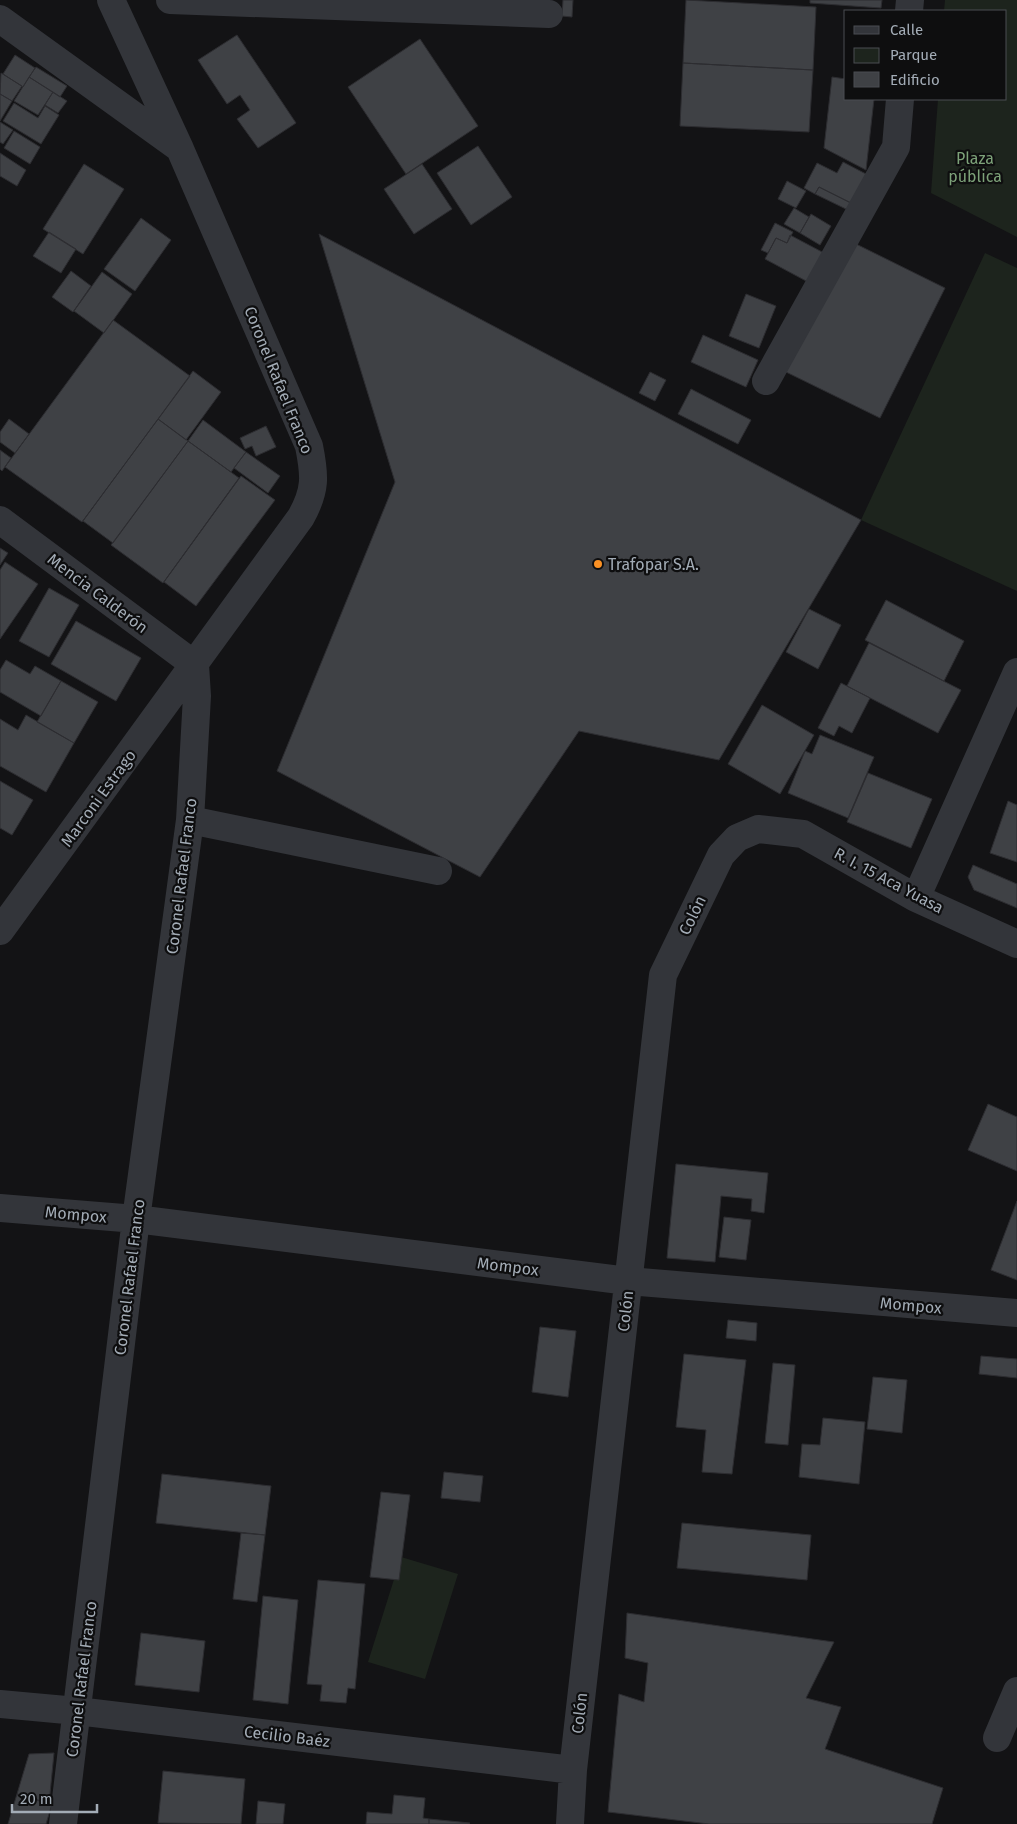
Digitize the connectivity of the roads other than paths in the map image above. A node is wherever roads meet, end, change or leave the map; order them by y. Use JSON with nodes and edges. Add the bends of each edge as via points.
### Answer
{"nodes":[{"id":1,"x":111,"y":0,"type":"edge"},
{"id":2,"x":170,"y":0,"type":"edge"},
{"id":3,"x":549,"y":14,"type":"dead end"},
{"id":4,"x":0,"y":19,"type":"edge"},
{"id":5,"x":900,"y":100,"type":"edge"},
{"id":6,"x":180,"y":149,"type":"junction"},
{"id":7,"x":766,"y":382,"type":"dead end"},
{"id":8,"x":0,"y":520,"type":"edge"},
{"id":9,"x":195,"y":665,"type":"junction"},
{"id":10,"x":1017,"y":672,"type":"edge"},
{"id":11,"x":190,"y":820,"type":"junction"},
{"id":12,"x":758,"y":830,"type":"joint"},
{"id":13,"x":438,"y":871,"type":"dead end"},
{"id":14,"x":916,"y":898,"type":"junction"},
{"id":15,"x":0,"y":931,"type":"edge"},
{"id":16,"x":1017,"y":944,"type":"edge"},
{"id":17,"x":0,"y":1208,"type":"edge"},
{"id":18,"x":136,"y":1220,"type":"junction"},
{"id":19,"x":628,"y":1281,"type":"junction"},
{"id":20,"x":1017,"y":1313,"type":"edge"},
{"id":21,"x":1017,"y":1691,"type":"edge"},
{"id":22,"x":0,"y":1704,"type":"edge"},
{"id":23,"x":77,"y":1711,"type":"junction"},
{"id":24,"x":997,"y":1738,"type":"dead end"},
{"id":25,"x":573,"y":1770,"type":"junction"},
{"id":26,"x":64,"y":1824,"type":"edge"},
{"id":27,"x":570,"y":1824,"type":"edge"}],
"edges":[{"from":1,"to":6,"type":"street","name":"Coronel Rafael Franco"},
{"from":2,"to":3,"type":"street"},
{"from":4,"to":6,"type":"street"},
{"from":5,"to":7,"type":"street","via":[[896,147]]},
{"from":6,"to":9,"type":"street","name":"Coronel Rafael Franco","via":[[309,446],[314,472],[312,497],[302,516]]},
{"from":8,"to":9,"type":"street","name":"Mencia Calderón"},
{"from":9,"to":11,"type":"street","name":"Coronel Rafael Franco","via":[[197,696]]},
{"from":9,"to":15,"type":"street","name":"Marconi Estrago"},
{"from":10,"to":14,"type":"street"},
{"from":11,"to":13,"type":"street"},
{"from":11,"to":18,"type":"street","name":"Coronel Rafael Franco"},
{"from":12,"to":14,"type":"street","name":"R. I. 15 Aca Yuasa","via":[[803,834]]},
{"from":12,"to":19,"type":"street","name":"Colón","via":[[737,838],[722,855],[663,975]]},
{"from":14,"to":16,"type":"street","name":"R. I. 15 Aca Yuasa"},
{"from":17,"to":18,"type":"street","name":"Mompox"},
{"from":18,"to":19,"type":"street","name":"Mompox"},
{"from":18,"to":23,"type":"street","name":"Coronel Rafael Franco"},
{"from":19,"to":20,"type":"street","name":"Mompox"},
{"from":19,"to":25,"type":"street","name":"Colón"},
{"from":21,"to":24,"type":"street"},
{"from":22,"to":23,"type":"street","name":"Cecilio Baéz"},
{"from":23,"to":25,"type":"street","name":"Cecilio Baéz"},
{"from":23,"to":26,"type":"street","name":"Coronel Rafael Franco"},
{"from":25,"to":27,"type":"street","name":"Colón"}]}
